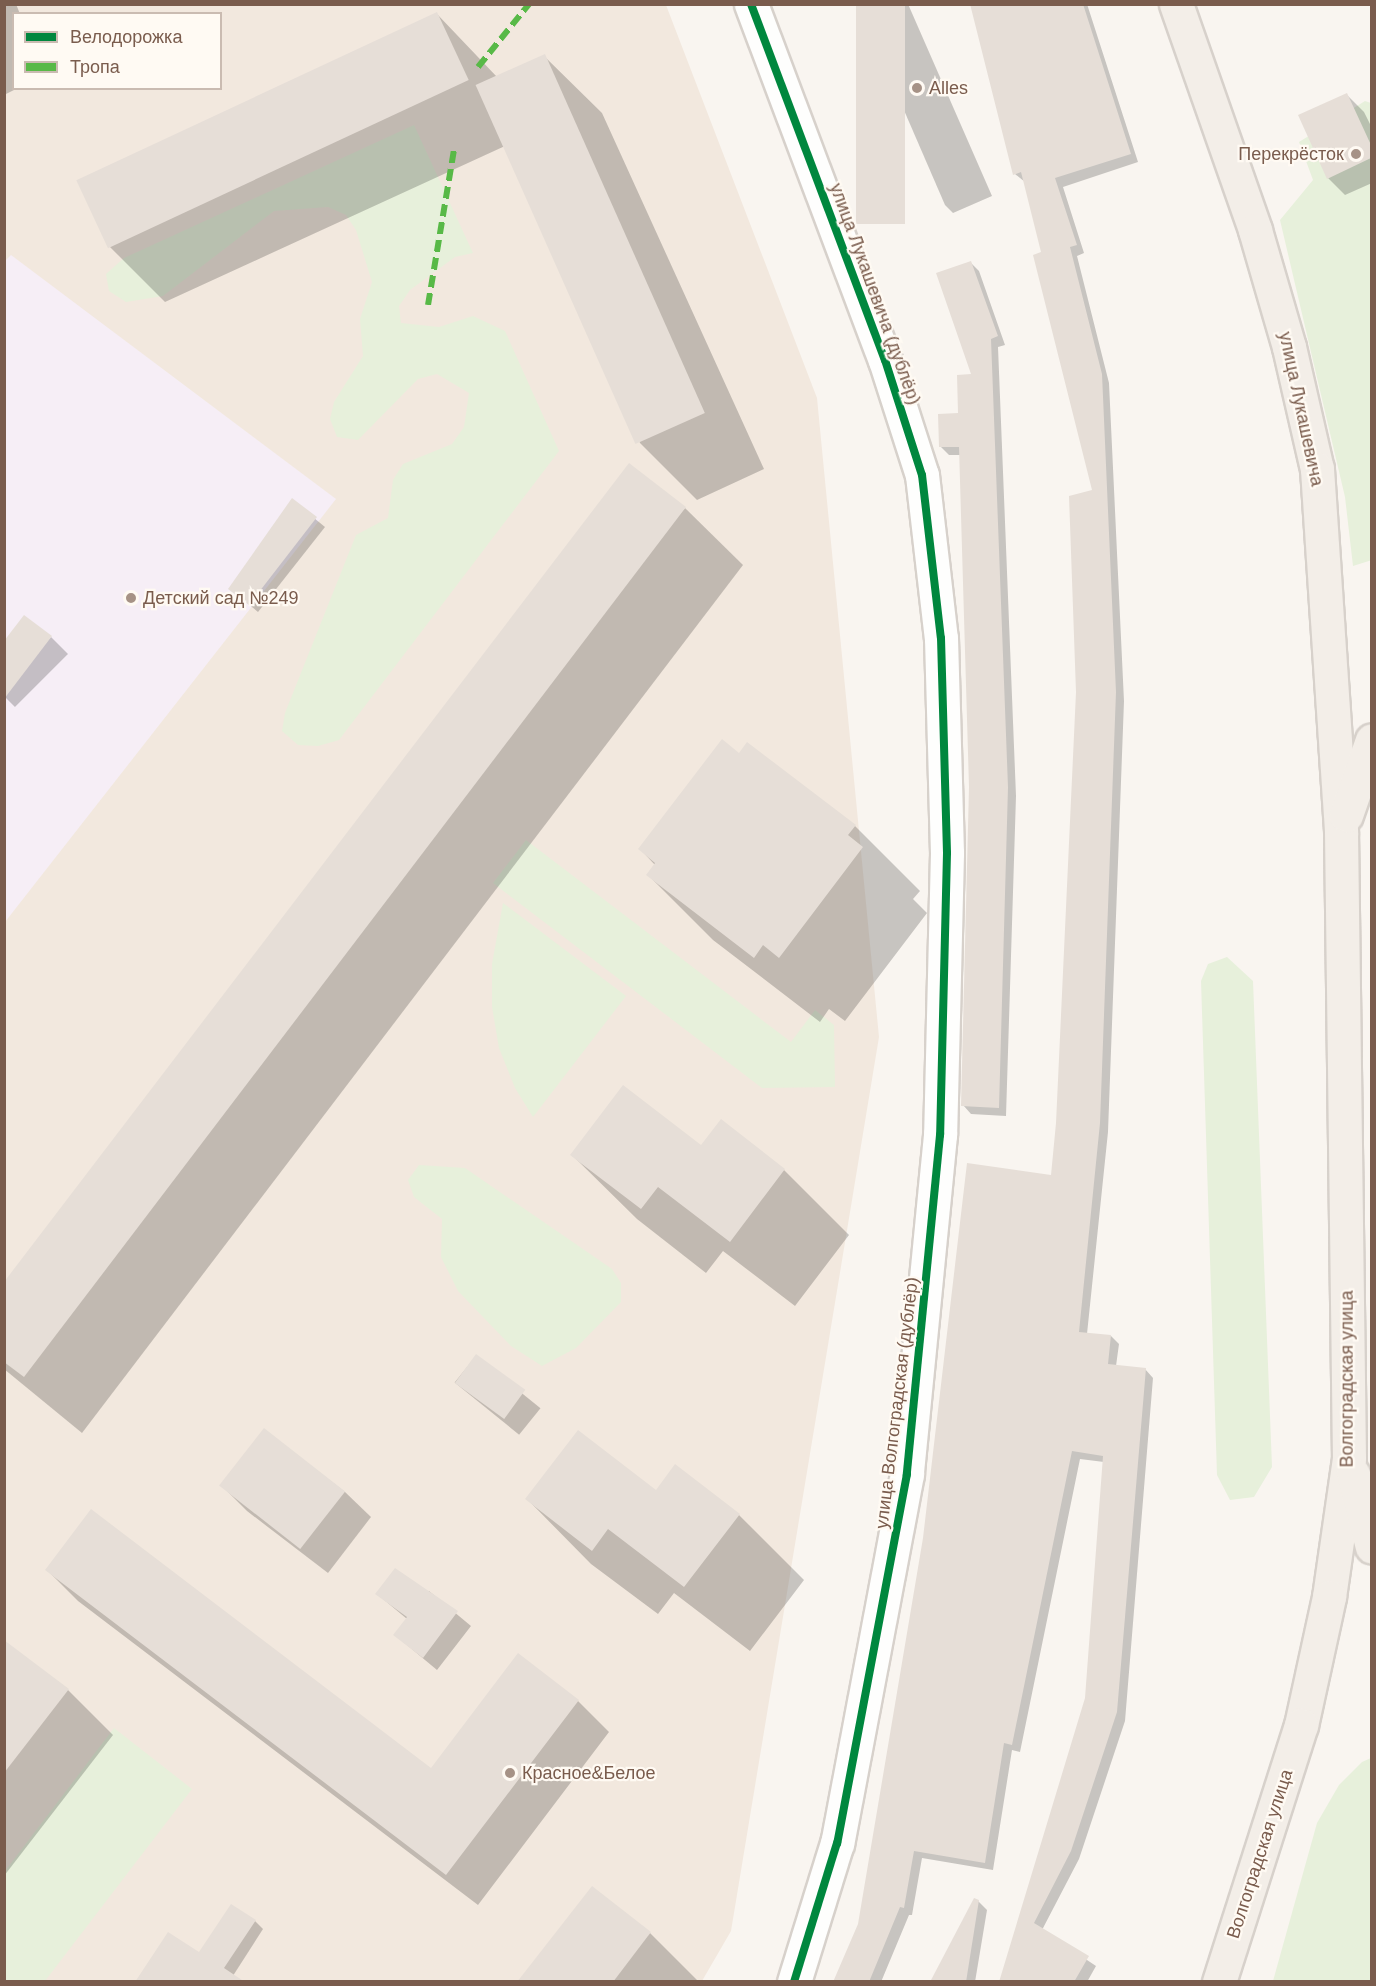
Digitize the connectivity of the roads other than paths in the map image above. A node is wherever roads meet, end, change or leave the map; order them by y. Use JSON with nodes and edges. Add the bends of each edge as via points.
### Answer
{"nodes":[{"id":1,"x":751,"y":4,"type":"edge"},
{"id":2,"x":1176,"y":4,"type":"edge"},
{"id":3,"x":1371,"y":740,"type":"edge"},
{"id":4,"x":1341,"y":831,"type":"junction"},
{"id":5,"x":947,"y":853,"type":"joint"},
{"id":6,"x":1349,"y":1458,"type":"junction"},
{"id":7,"x":1371,"y":1547,"type":"edge"},
{"id":8,"x":794,"y":1982,"type":"edge"},
{"id":9,"x":1219,"y":1982,"type":"edge"}],
"edges":[{"from":1,"to":5,"type":"street","name":"улица Лукашевича (дублёр)","via":[[885,360],[922,475],[941,638]]},
{"from":2,"to":4,"type":"main road","name":"улица Лукашевича","via":[[1255,230],[1289,346],[1317,469]]},
{"from":3,"to":4,"type":"main road"},
{"from":4,"to":6,"type":"main road","name":"Волгоградская улица"},
{"from":5,"to":8,"type":"street","name":"улица Волгоградская (дублёр)","via":[[940,1135],[907,1473],[837,1843]]},
{"from":6,"to":7,"type":"main road"},
{"from":6,"to":9,"type":"main road","name":"Волгоградская улица","via":[[1329,1597],[1301,1725]]}]}
